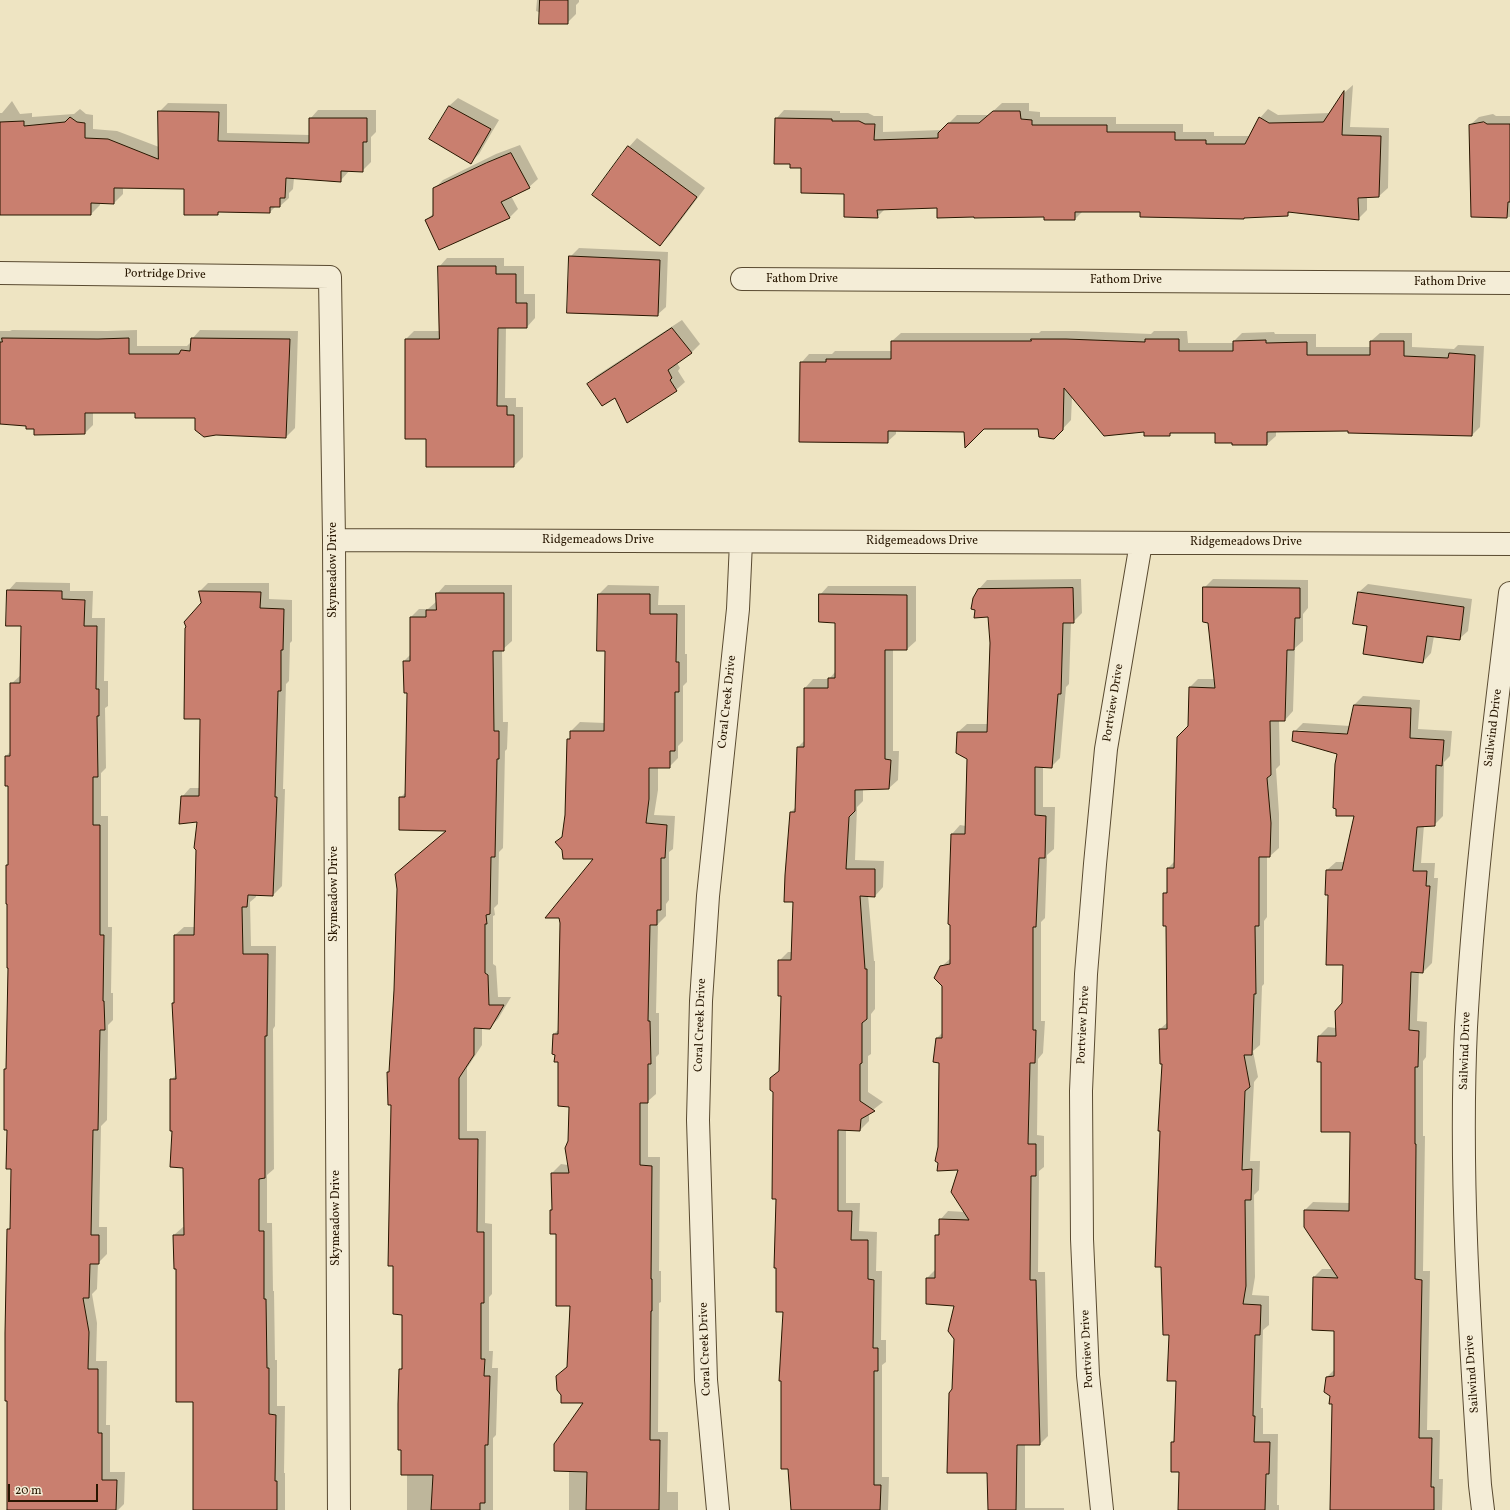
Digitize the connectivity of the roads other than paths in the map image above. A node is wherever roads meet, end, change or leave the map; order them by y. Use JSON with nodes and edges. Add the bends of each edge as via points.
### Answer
{"nodes":[{"id":1,"x":0,"y":273,"type":"edge"},
{"id":2,"x":330,"y":277,"type":"joint"},
{"id":3,"x":742,"y":279,"type":"dead end"},
{"id":4,"x":1510,"y":283,"type":"edge"},
{"id":5,"x":334,"y":540,"type":"junction"},
{"id":6,"x":741,"y":542,"type":"junction"},
{"id":7,"x":1141,"y":543,"type":"junction"},
{"id":8,"x":1510,"y":544,"type":"edge"},
{"id":9,"x":1510,"y":593,"type":"edge"},
{"id":10,"x":339,"y":1510,"type":"edge"},
{"id":11,"x":718,"y":1510,"type":"edge"},
{"id":12,"x":1102,"y":1510,"type":"edge"},
{"id":13,"x":1483,"y":1510,"type":"edge"}],
"edges":[{"from":1,"to":2,"type":"street","name":"Portridge Drive"},
{"from":2,"to":5,"type":"street","name":"Skymeadow Drive"},
{"from":3,"to":4,"type":"street","name":"Fathom Drive"},
{"from":5,"to":6,"type":"street","name":"Ridgemeadows Drive"},
{"from":5,"to":10,"type":"street","name":"Skymeadow Drive"},
{"from":6,"to":7,"type":"street","name":"Ridgemeadows Drive"},
{"from":6,"to":11,"type":"street","name":"Coral Creek Drive","via":[[738,609],[708,896],[701,1001],[698,1120],[706,1380]]},
{"from":7,"to":8,"type":"street","name":"Ridgemeadows Drive"},
{"from":7,"to":12,"type":"street","name":"Portview Drive","via":[[1106,749],[1086,974],[1081,1084],[1082,1239],[1088,1375]]},
{"from":9,"to":13,"type":"street","name":"Sailwind Drive","via":[[1476,888],[1466,1028],[1464,1155],[1469,1322]]}]}
